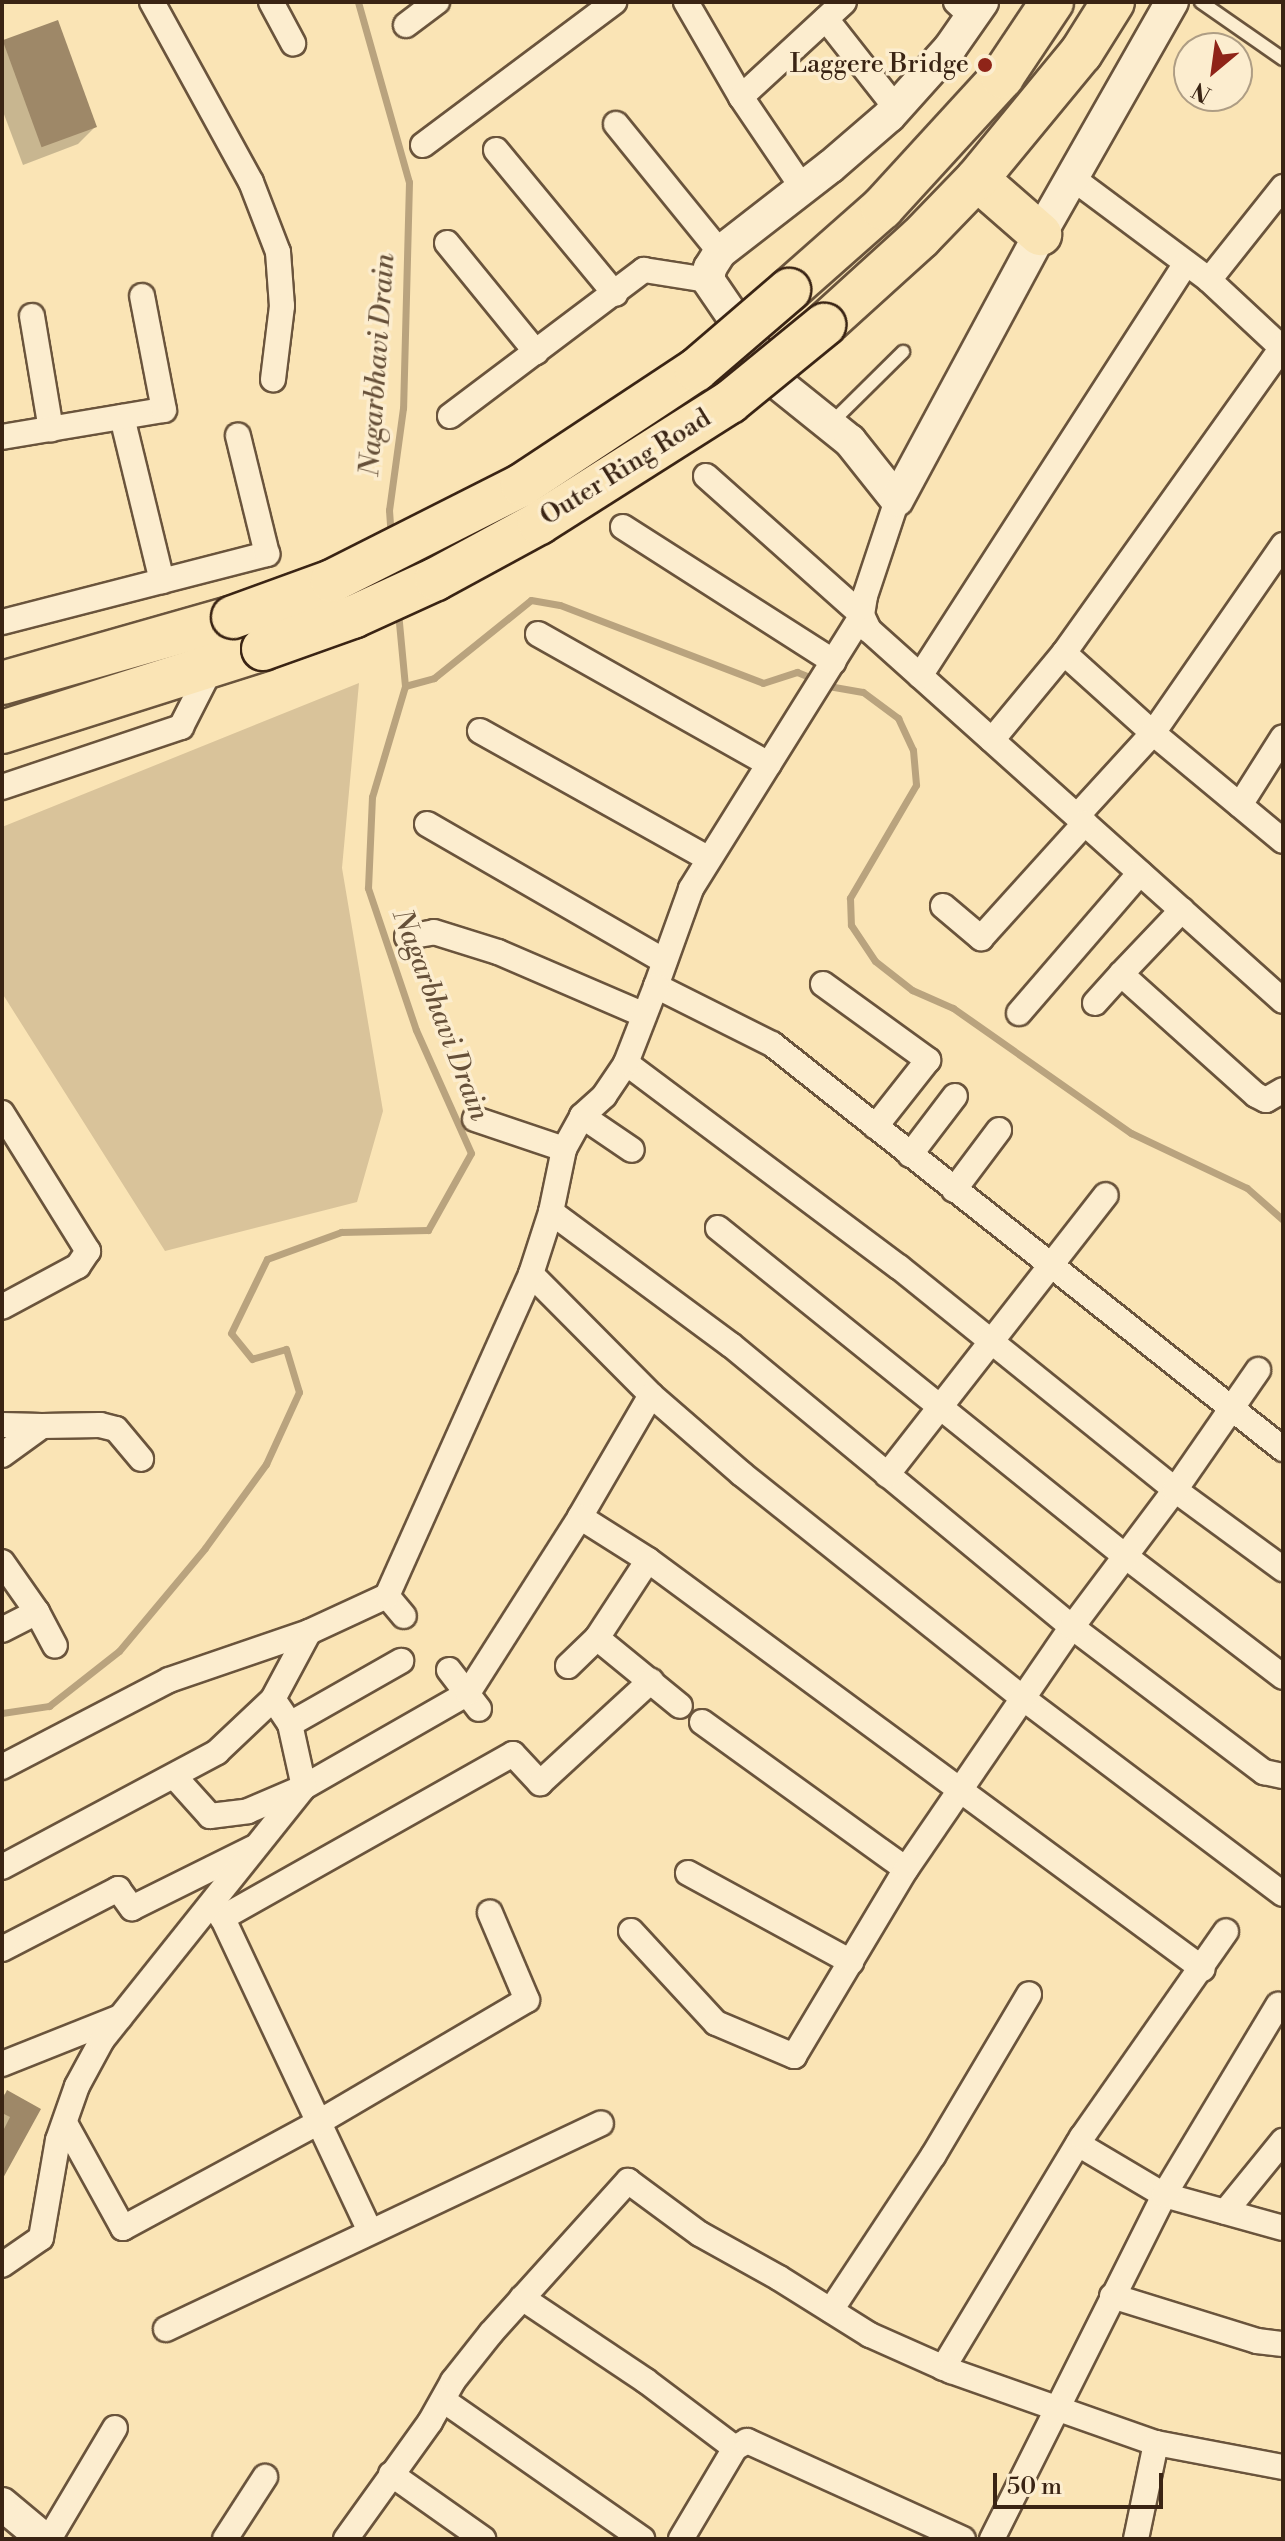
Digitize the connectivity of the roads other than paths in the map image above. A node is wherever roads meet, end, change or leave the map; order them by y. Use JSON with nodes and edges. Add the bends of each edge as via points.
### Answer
{"nodes":[{"id":1,"x":152,"y":2,"type":"edge"},
{"id":2,"x":271,"y":2,"type":"edge"},
{"id":3,"x":437,"y":2,"type":"edge"},
{"id":4,"x":614,"y":2,"type":"edge"},
{"id":5,"x":686,"y":2,"type":"edge"},
{"id":6,"x":844,"y":2,"type":"edge"},
{"id":7,"x":1052,"y":2,"type":"edge"},
{"id":8,"x":1113,"y":2,"type":"edge"},
{"id":9,"x":1172,"y":2,"type":"edge"},
{"id":10,"x":1201,"y":2,"type":"edge"},
{"id":11,"x":970,"y":7,"type":"edge"},
{"id":12,"x":826,"y":19,"type":"junction"},
{"id":13,"x":406,"y":25,"type":"dead end"},
{"id":14,"x":293,"y":43,"type":"dead end"},
{"id":15,"x":1283,"y":59,"type":"edge"},
{"id":16,"x":741,"y":97,"type":"junction"},
{"id":17,"x":896,"y":108,"type":"junction"},
{"id":18,"x":616,"y":124,"type":"dead end"},
{"id":19,"x":423,"y":145,"type":"dead end"},
{"id":20,"x":496,"y":150,"type":"dead end"},
{"id":21,"x":1071,"y":177,"type":"junction"},
{"id":22,"x":977,"y":179,"type":"junction"},
{"id":23,"x":802,"y":187,"type":"junction"},
{"id":24,"x":1283,"y":187,"type":"edge"},
{"id":25,"x":1040,"y":234,"type":"junction"},
{"id":26,"x":447,"y":243,"type":"dead end"},
{"id":27,"x":1186,"y":263,"type":"junction"},
{"id":28,"x":714,"y":266,"type":"junction"},
{"id":29,"x":1209,"y":280,"type":"junction"},
{"id":30,"x":615,"y":294,"type":"junction"},
{"id":31,"x":142,"y":296,"type":"dead end"},
{"id":32,"x":32,"y":316,"type":"dead end"},
{"id":33,"x":1282,"y":348,"type":"edge"},
{"id":34,"x":536,"y":352,"type":"junction"},
{"id":35,"x":903,"y":352,"type":"dead end"},
{"id":36,"x":273,"y":379,"type":"dead end"},
{"id":37,"x":450,"y":416,"type":"dead end"},
{"id":38,"x":122,"y":417,"type":"junction"},
{"id":39,"x":829,"y":425,"type":"junction"},
{"id":40,"x":51,"y":429,"type":"junction"},
{"id":41,"x":238,"y":436,"type":"dead end"},
{"id":42,"x":2,"y":437,"type":"edge"},
{"id":43,"x":706,"y":476,"type":"dead end"},
{"id":44,"x":897,"y":500,"type":"junction"},
{"id":45,"x":623,"y":527,"type":"dead end"},
{"id":46,"x":1283,"y":545,"type":"edge"},
{"id":47,"x":162,"y":581,"type":"junction"},
{"id":48,"x":862,"y":615,"type":"junction"},
{"id":49,"x":2,"y":622,"type":"edge"},
{"id":50,"x":538,"y":634,"type":"dead end"},
{"id":51,"x":1064,"y":653,"type":"junction"},
{"id":52,"x":832,"y":664,"type":"junction"},
{"id":53,"x":211,"y":668,"type":"junction"},
{"id":54,"x":920,"y":676,"type":"junction"},
{"id":55,"x":2,"y":683,"type":"edge"},
{"id":56,"x":480,"y":731,"type":"dead end"},
{"id":57,"x":2,"y":732,"type":"edge"},
{"id":58,"x":1153,"y":733,"type":"junction"},
{"id":59,"x":1283,"y":737,"type":"edge"},
{"id":60,"x":992,"y":740,"type":"junction"},
{"id":61,"x":769,"y":764,"type":"junction"},
{"id":62,"x":2,"y":787,"type":"edge"},
{"id":63,"x":1240,"y":805,"type":"junction"},
{"id":64,"x":1081,"y":820,"type":"junction"},
{"id":65,"x":427,"y":824,"type":"dead end"},
{"id":66,"x":1283,"y":841,"type":"edge"},
{"id":67,"x":709,"y":859,"type":"junction"},
{"id":68,"x":1140,"y":873,"type":"junction"},
{"id":69,"x":943,"y":906,"type":"dead end"},
{"id":70,"x":1182,"y":910,"type":"junction"},
{"id":71,"x":407,"y":937,"type":"dead end"},
{"id":72,"x":663,"y":960,"type":"junction"},
{"id":73,"x":1121,"y":974,"type":"junction"},
{"id":74,"x":823,"y":984,"type":"dead end"},
{"id":75,"x":656,"y":986,"type":"junction"},
{"id":76,"x":1283,"y":1001,"type":"edge"},
{"id":77,"x":1095,"y":1003,"type":"dead end"},
{"id":78,"x":1019,"y":1013,"type":"dead end"},
{"id":79,"x":644,"y":1015,"type":"junction"},
{"id":80,"x":626,"y":1063,"type":"junction"},
{"id":81,"x":1283,"y":1090,"type":"edge"},
{"id":82,"x":955,"y":1096,"type":"dead end"},
{"id":83,"x":2,"y":1113,"type":"edge"},
{"id":84,"x":582,"y":1116,"type":"junction"},
{"id":85,"x":475,"y":1119,"type":"dead end"},
{"id":86,"x":875,"y":1127,"type":"junction"},
{"id":87,"x":999,"y":1130,"type":"dead end"},
{"id":88,"x":564,"y":1149,"type":"junction"},
{"id":89,"x":632,"y":1150,"type":"dead end"},
{"id":90,"x":910,"y":1155,"type":"junction"},
{"id":91,"x":954,"y":1190,"type":"junction"},
{"id":92,"x":1106,"y":1195,"type":"dead end"},
{"id":93,"x":551,"y":1212,"type":"junction"},
{"id":94,"x":718,"y":1228,"type":"dead end"},
{"id":95,"x":1052,"y":1266,"type":"junction"},
{"id":96,"x":531,"y":1274,"type":"junction"},
{"id":97,"x":2,"y":1307,"type":"edge"},
{"id":98,"x":994,"y":1341,"type":"junction"},
{"id":99,"x":1258,"y":1370,"type":"dead end"},
{"id":100,"x":651,"y":1395,"type":"junction"},
{"id":101,"x":940,"y":1408,"type":"junction"},
{"id":102,"x":1229,"y":1409,"type":"junction"},
{"id":103,"x":2,"y":1425,"type":"edge"},
{"id":104,"x":42,"y":1426,"type":"junction"},
{"id":105,"x":1283,"y":1449,"type":"edge"},
{"id":106,"x":2,"y":1455,"type":"edge"},
{"id":107,"x":141,"y":1459,"type":"dead end"},
{"id":108,"x":887,"y":1475,"type":"junction"},
{"id":109,"x":1175,"y":1490,"type":"junction"},
{"id":110,"x":580,"y":1517,"type":"junction"},
{"id":111,"x":1125,"y":1556,"type":"junction"},
{"id":112,"x":648,"y":1560,"type":"junction"},
{"id":113,"x":2,"y":1562,"type":"edge"},
{"id":114,"x":1283,"y":1569,"type":"edge"},
{"id":115,"x":387,"y":1596,"type":"junction"},
{"id":116,"x":37,"y":1612,"type":"junction"},
{"id":117,"x":404,"y":1616,"type":"dead end"},
{"id":118,"x":1072,"y":1627,"type":"junction"},
{"id":119,"x":2,"y":1630,"type":"edge"},
{"id":120,"x":309,"y":1632,"type":"junction"},
{"id":121,"x":597,"y":1638,"type":"junction"},
{"id":122,"x":55,"y":1646,"type":"dead end"},
{"id":123,"x":401,"y":1661,"type":"dead end"},
{"id":124,"x":568,"y":1666,"type":"dead end"},
{"id":125,"x":449,"y":1670,"type":"dead end"},
{"id":126,"x":1283,"y":1677,"type":"edge"},
{"id":127,"x":651,"y":1681,"type":"junction"},
{"id":128,"x":273,"y":1699,"type":"junction"},
{"id":129,"x":1024,"y":1699,"type":"junction"},
{"id":130,"x":474,"y":1701,"type":"junction"},
{"id":131,"x":680,"y":1706,"type":"dead end"},
{"id":132,"x":702,"y":1722,"type":"dead end"},
{"id":133,"x":290,"y":1724,"type":"junction"},
{"id":134,"x":2,"y":1767,"type":"edge"},
{"id":135,"x":174,"y":1776,"type":"junction"},
{"id":136,"x":1283,"y":1776,"type":"edge"},
{"id":137,"x":304,"y":1787,"type":"junction"},
{"id":138,"x":960,"y":1789,"type":"junction"},
{"id":139,"x":259,"y":1845,"type":"junction"},
{"id":140,"x":2,"y":1867,"type":"edge"},
{"id":141,"x":906,"y":1869,"type":"junction"},
{"id":142,"x":688,"y":1873,"type":"dead end"},
{"id":143,"x":1283,"y":1894,"type":"edge"},
{"id":144,"x":218,"y":1910,"type":"junction"},
{"id":145,"x":490,"y":1913,"type":"dead end"},
{"id":146,"x":631,"y":1931,"type":"dead end"},
{"id":147,"x":1226,"y":1931,"type":"dead end"},
{"id":148,"x":2,"y":1949,"type":"edge"},
{"id":149,"x":851,"y":1962,"type":"junction"},
{"id":150,"x":1203,"y":1969,"type":"junction"},
{"id":151,"x":1029,"y":1994,"type":"dead end"},
{"id":152,"x":1278,"y":2005,"type":"dead end"},
{"id":153,"x":122,"y":2016,"type":"junction"},
{"id":154,"x":2,"y":2064,"type":"edge"},
{"id":155,"x":319,"y":2122,"type":"junction"},
{"id":156,"x":65,"y":2123,"type":"junction"},
{"id":157,"x":601,"y":2123,"type":"dead end"},
{"id":158,"x":1283,"y":2141,"type":"edge"},
{"id":159,"x":1078,"y":2144,"type":"junction"},
{"id":160,"x":1164,"y":2195,"type":"junction"},
{"id":161,"x":1225,"y":2212,"type":"junction"},
{"id":162,"x":1283,"y":2228,"type":"edge"},
{"id":163,"x":370,"y":2232,"type":"junction"},
{"id":164,"x":2,"y":2265,"type":"edge"},
{"id":165,"x":1112,"y":2296,"type":"junction"},
{"id":166,"x":522,"y":2298,"type":"junction"},
{"id":167,"x":831,"y":2310,"type":"junction"},
{"id":168,"x":166,"y":2329,"type":"dead end"},
{"id":169,"x":1283,"y":2344,"type":"edge"},
{"id":170,"x":943,"y":2368,"type":"junction"},
{"id":171,"x":443,"y":2400,"type":"junction"},
{"id":172,"x":1059,"y":2411,"type":"junction"},
{"id":173,"x":115,"y":2428,"type":"dead end"},
{"id":174,"x":1156,"y":2443,"type":"junction"},
{"id":175,"x":735,"y":2448,"type":"junction"},
{"id":176,"x":1283,"y":2467,"type":"edge"},
{"id":177,"x":391,"y":2474,"type":"junction"},
{"id":178,"x":265,"y":2477,"type":"dead end"},
{"id":179,"x":2,"y":2504,"type":"edge"},
{"id":180,"x":688,"y":2537,"type":"edge"},
{"id":181,"x":46,"y":2539,"type":"edge"},
{"id":182,"x":225,"y":2539,"type":"edge"},
{"id":183,"x":346,"y":2539,"type":"edge"},
{"id":184,"x":483,"y":2539,"type":"edge"},
{"id":185,"x":642,"y":2539,"type":"edge"},
{"id":186,"x":963,"y":2539,"type":"edge"},
{"id":187,"x":992,"y":2539,"type":"edge"},
{"id":188,"x":1136,"y":2539,"type":"edge"}],
"edges":[{"from":1,"to":36,"type":"street","via":[[251,182],[278,252],[282,306]]},
{"from":2,"to":14,"type":"street"},
{"from":3,"to":13,"type":"street"},
{"from":4,"to":19,"type":"street"},
{"from":5,"to":16,"type":"street"},
{"from":6,"to":12,"type":"street"},
{"from":7,"to":55,"type":"highway","name":"Outer Ring Road","bridge":true,"via":[[1002,77],[892,198],[696,370],[522,485],[332,581],[233,617]]},
{"from":8,"to":22,"type":"highway","name":"Outer Ring Road","via":[[1081,53]]},
{"from":9,"to":21,"type":"street"},
{"from":10,"to":15,"type":"lane"},
{"from":11,"to":17,"type":"street","via":[[950,48]]},
{"from":12,"to":16,"type":"street"},
{"from":12,"to":17,"type":"street"},
{"from":16,"to":23,"type":"street"},
{"from":17,"to":23,"type":"street"},
{"from":18,"to":28,"type":"street"},
{"from":20,"to":30,"type":"street"},
{"from":21,"to":25,"type":"street"},
{"from":21,"to":27,"type":"street"},
{"from":22,"to":25,"type":"highway"},
{"from":22,"to":53,"type":"highway","name":"Outer Ring Road","bridge":true,"via":[[824,325],[730,402],[539,523],[436,579],[353,617]]},
{"from":23,"to":28,"type":"street"},
{"from":24,"to":29,"type":"street"},
{"from":25,"to":44,"type":"street"},
{"from":26,"to":34,"type":"street"},
{"from":27,"to":29,"type":"street"},
{"from":27,"to":54,"type":"street"},
{"from":28,"to":30,"type":"street","via":[[644,270]]},
{"from":28,"to":39,"type":"street","via":[[779,384]]},
{"from":29,"to":33,"type":"street"},
{"from":30,"to":34,"type":"street"},
{"from":31,"to":38,"type":"street","via":[[164,410]]},
{"from":32,"to":40,"type":"street"},
{"from":33,"to":51,"type":"street"},
{"from":34,"to":37,"type":"street"},
{"from":35,"to":39,"type":"lane"},
{"from":38,"to":40,"type":"street"},
{"from":38,"to":47,"type":"street"},
{"from":39,"to":44,"type":"street","via":[[858,449]]},
{"from":40,"to":42,"type":"street"},
{"from":41,"to":47,"type":"street","via":[[267,554]]},
{"from":43,"to":48,"type":"street"},
{"from":44,"to":48,"type":"street"},
{"from":45,"to":52,"type":"street"},
{"from":46,"to":58,"type":"street"},
{"from":47,"to":49,"type":"street"},
{"from":48,"to":52,"type":"street"},
{"from":48,"to":54,"type":"street","via":[[869,630]]},
{"from":50,"to":61,"type":"street"},
{"from":51,"to":58,"type":"street"},
{"from":51,"to":60,"type":"street"},
{"from":52,"to":61,"type":"street"},
{"from":53,"to":57,"type":"highway","name":"Outer Ring Road"},
{"from":53,"to":62,"type":"street","via":[[181,727]]},
{"from":54,"to":60,"type":"street"},
{"from":56,"to":67,"type":"street"},
{"from":58,"to":63,"type":"street"},
{"from":58,"to":64,"type":"street"},
{"from":59,"to":63,"type":"street"},
{"from":60,"to":64,"type":"street"},
{"from":61,"to":67,"type":"street"},
{"from":63,"to":66,"type":"street"},
{"from":64,"to":68,"type":"street"},
{"from":64,"to":69,"type":"street","via":[[981,938]]},
{"from":65,"to":72,"type":"street"},
{"from":67,"to":72,"type":"street"},
{"from":68,"to":70,"type":"street"},
{"from":68,"to":78,"type":"street"},
{"from":70,"to":73,"type":"street"},
{"from":70,"to":76,"type":"street"},
{"from":71,"to":79,"type":"street","via":[[434,932],[498,952]]},
{"from":72,"to":75,"type":"street"},
{"from":73,"to":77,"type":"street"},
{"from":73,"to":81,"type":"street","via":[[1256,1095],[1266,1100]]},
{"from":74,"to":86,"type":"street","via":[[928,1060]]},
{"from":75,"to":79,"type":"street"},
{"from":75,"to":86,"type":"street","via":[[772,1044]]},
{"from":79,"to":80,"type":"street"},
{"from":80,"to":84,"type":"street","via":[[604,1096]]},
{"from":80,"to":98,"type":"street"},
{"from":82,"to":90,"type":"street"},
{"from":83,"to":97,"type":"street","via":[[88,1251],[78,1266]]},
{"from":84,"to":88,"type":"street"},
{"from":84,"to":89,"type":"street"},
{"from":85,"to":88,"type":"street"},
{"from":86,"to":90,"type":"street"},
{"from":87,"to":91,"type":"street"},
{"from":88,"to":93,"type":"street"},
{"from":90,"to":91,"type":"street"},
{"from":91,"to":95,"type":"street"},
{"from":92,"to":95,"type":"street"},
{"from":93,"to":96,"type":"street"},
{"from":93,"to":108,"type":"street","via":[[731,1345]]},
{"from":94,"to":101,"type":"street"},
{"from":95,"to":98,"type":"street"},
{"from":95,"to":102,"type":"street"},
{"from":96,"to":100,"type":"street"},
{"from":96,"to":115,"type":"street"},
{"from":98,"to":101,"type":"street"},
{"from":98,"to":109,"type":"street"},
{"from":99,"to":102,"type":"street"},
{"from":100,"to":110,"type":"street"},
{"from":100,"to":129,"type":"street"},
{"from":101,"to":108,"type":"street"},
{"from":101,"to":111,"type":"street"},
{"from":102,"to":105,"type":"street"},
{"from":102,"to":109,"type":"street"},
{"from":103,"to":104,"type":"street"},
{"from":104,"to":106,"type":"street"},
{"from":104,"to":107,"type":"street","via":[[116,1429]]},
{"from":108,"to":118,"type":"street"},
{"from":109,"to":111,"type":"street"},
{"from":109,"to":114,"type":"street"},
{"from":110,"to":112,"type":"street"},
{"from":110,"to":130,"type":"street"},
{"from":111,"to":118,"type":"street"},
{"from":111,"to":126,"type":"street"},
{"from":112,"to":121,"type":"street"},
{"from":112,"to":138,"type":"street"},
{"from":113,"to":116,"type":"street"},
{"from":115,"to":117,"type":"street"},
{"from":115,"to":120,"type":"street"},
{"from":116,"to":119,"type":"street"},
{"from":116,"to":122,"type":"street"},
{"from":118,"to":129,"type":"street"},
{"from":118,"to":136,"type":"street","via":[[1264,1772]]},
{"from":120,"to":128,"type":"street"},
{"from":120,"to":134,"type":"street","via":[[169,1680]]},
{"from":121,"to":124,"type":"street"},
{"from":121,"to":127,"type":"street"},
{"from":123,"to":133,"type":"street"},
{"from":125,"to":130,"type":"street"},
{"from":127,"to":131,"type":"street"},
{"from":127,"to":144,"type":"street","via":[[540,1783],[513,1754]]},
{"from":128,"to":133,"type":"street"},
{"from":128,"to":135,"type":"street","via":[[217,1752]]},
{"from":129,"to":138,"type":"street"},
{"from":129,"to":143,"type":"street"},
{"from":130,"to":137,"type":"street"},
{"from":132,"to":141,"type":"street"},
{"from":133,"to":137,"type":"street"},
{"from":135,"to":137,"type":"street","via":[[210,1816],[248,1811]]},
{"from":135,"to":140,"type":"street"},
{"from":137,"to":139,"type":"street"},
{"from":138,"to":141,"type":"street"},
{"from":138,"to":150,"type":"street"},
{"from":139,"to":144,"type":"street"},
{"from":139,"to":148,"type":"street","via":[[132,1908],[118,1889]]},
{"from":141,"to":149,"type":"street"},
{"from":142,"to":149,"type":"street"},
{"from":144,"to":153,"type":"street"},
{"from":144,"to":155,"type":"street"},
{"from":145,"to":155,"type":"street","via":[[527,2000]]},
{"from":146,"to":149,"type":"street","via":[[716,2023],[794,2056]]},
{"from":147,"to":150,"type":"street"},
{"from":150,"to":159,"type":"street"},
{"from":151,"to":167,"type":"street","via":[[933,2156]]},
{"from":152,"to":160,"type":"street"},
{"from":153,"to":154,"type":"street"},
{"from":153,"to":156,"type":"street","via":[[77,2086]]},
{"from":155,"to":156,"type":"street","via":[[123,2228]]},
{"from":155,"to":163,"type":"street"},
{"from":156,"to":164,"type":"street","via":[[41,2238]]},
{"from":157,"to":163,"type":"street"},
{"from":158,"to":161,"type":"street"},
{"from":159,"to":160,"type":"street"},
{"from":159,"to":170,"type":"street"},
{"from":160,"to":161,"type":"street"},
{"from":160,"to":165,"type":"street"},
{"from":161,"to":162,"type":"street"},
{"from":163,"to":168,"type":"street"},
{"from":165,"to":169,"type":"street","via":[[1257,2341]]},
{"from":165,"to":172,"type":"street"},
{"from":166,"to":167,"type":"street","via":[[628,2181],[700,2234]]},
{"from":166,"to":171,"type":"street"},
{"from":166,"to":175,"type":"street"},
{"from":167,"to":170,"type":"street","via":[[870,2335]]},
{"from":170,"to":172,"type":"street"},
{"from":171,"to":177,"type":"street"},
{"from":171,"to":185,"type":"street"},
{"from":172,"to":174,"type":"street"},
{"from":172,"to":187,"type":"street"},
{"from":173,"to":181,"type":"street"},
{"from":174,"to":176,"type":"street"},
{"from":174,"to":188,"type":"street"},
{"from":175,"to":180,"type":"street"},
{"from":175,"to":186,"type":"street","via":[[747,2441],[761,2444]]},
{"from":177,"to":183,"type":"street"},
{"from":177,"to":184,"type":"street"},
{"from":178,"to":182,"type":"street"},
{"from":179,"to":181,"type":"street"}]}
